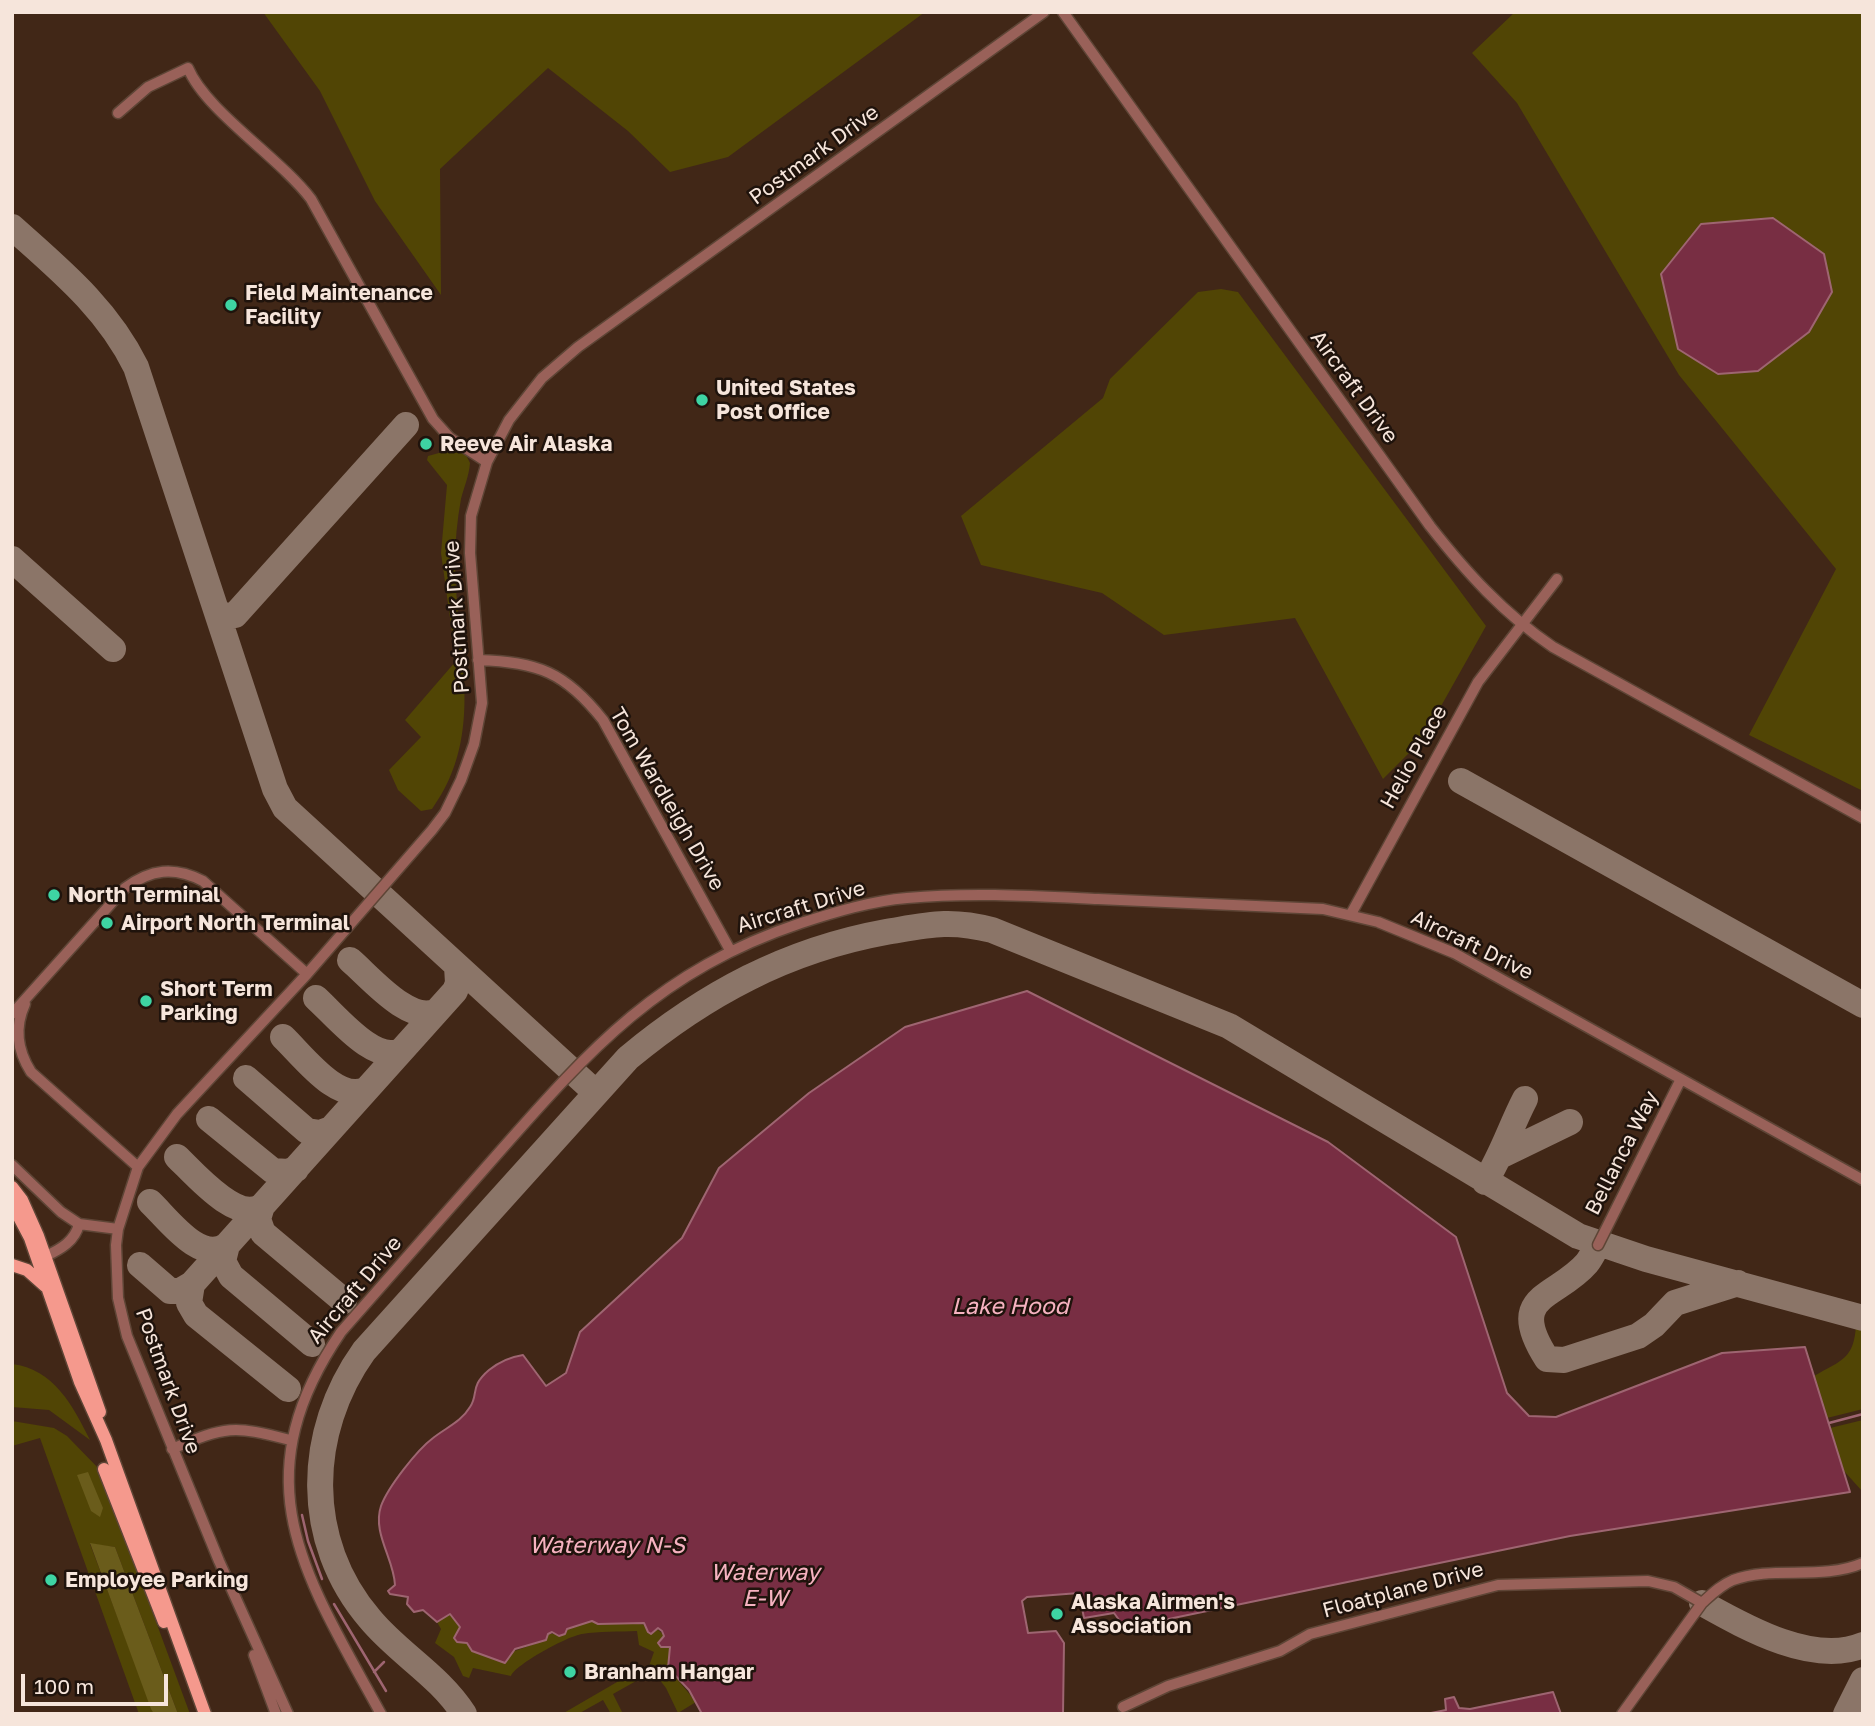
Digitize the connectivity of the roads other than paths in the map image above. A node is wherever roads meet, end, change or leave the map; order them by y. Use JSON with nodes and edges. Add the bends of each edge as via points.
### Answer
{"nodes":[{"id":1,"x":1044,"y":12,"type":"edge"},
{"id":2,"x":1063,"y":12,"type":"edge"},
{"id":3,"x":117,"y":113,"type":"dead end"},
{"id":4,"x":487,"y":462,"type":"junction"},
{"id":5,"x":1557,"y":579,"type":"dead end"},
{"id":6,"x":1522,"y":625,"type":"junction"},
{"id":7,"x":478,"y":660,"type":"junction"},
{"id":8,"x":1863,"y":818,"type":"edge"},
{"id":9,"x":1351,"y":914,"type":"junction"},
{"id":10,"x":730,"y":950,"type":"junction"},
{"id":11,"x":307,"y":974,"type":"junction"},
{"id":12,"x":31,"y":992,"type":"junction"},
{"id":13,"x":12,"y":1014,"type":"edge"},
{"id":14,"x":1681,"y":1079,"type":"junction"},
{"id":15,"x":12,"y":1165,"type":"edge"},
{"id":16,"x":138,"y":1167,"type":"junction"},
{"id":17,"x":1863,"y":1181,"type":"edge"},
{"id":18,"x":12,"y":1187,"type":"edge"},
{"id":19,"x":12,"y":1204,"type":"edge"},
{"id":20,"x":79,"y":1224,"type":"junction"},
{"id":21,"x":118,"y":1229,"type":"junction"},
{"id":22,"x":1598,"y":1245,"type":"dead end"},
{"id":23,"x":46,"y":1256,"type":"junction"},
{"id":24,"x":12,"y":1265,"type":"edge"},
{"id":25,"x":47,"y":1289,"type":"junction"},
{"id":26,"x":106,"y":1440,"type":"junction"},
{"id":27,"x":290,"y":1440,"type":"junction"},
{"id":28,"x":172,"y":1449,"type":"junction"},
{"id":29,"x":104,"y":1469,"type":"dead end"},
{"id":30,"x":219,"y":1561,"type":"junction"},
{"id":31,"x":1863,"y":1563,"type":"edge"},
{"id":32,"x":1702,"y":1602,"type":"junction"},
{"id":33,"x":193,"y":1679,"type":"junction"},
{"id":34,"x":1123,"y":1707,"type":"dead end"},
{"id":35,"x":205,"y":1714,"type":"edge"},
{"id":36,"x":276,"y":1714,"type":"edge"},
{"id":37,"x":288,"y":1714,"type":"edge"},
{"id":38,"x":381,"y":1714,"type":"edge"},
{"id":39,"x":1622,"y":1714,"type":"edge"}],
"edges":[{"from":1,"to":4,"type":"street","name":"Postmark Drive","via":[[565,358],[527,394]]},
{"from":2,"to":6,"type":"street","name":"Aircraft Drive","via":[[1430,526],[1472,579]]},
{"from":3,"to":4,"type":"street","via":[[148,87],[188,68],[204,94],[311,199],[430,415],[450,438]]},
{"from":4,"to":7,"type":"street","name":"Postmark Drive","via":[[471,516]]},
{"from":5,"to":6,"type":"street","name":"Helio Place"},
{"from":6,"to":8,"type":"street","name":"Aircraft Drive","via":[[1606,678]]},
{"from":6,"to":9,"type":"street","name":"Helio Place","via":[[1465,705]]},
{"from":7,"to":10,"type":"street","name":"Tom Wardleigh Drive","via":[[536,665],[587,699],[603,720]]},
{"from":7,"to":11,"type":"street","name":"Postmark Drive","via":[[482,703],[474,744],[446,813]]},
{"from":9,"to":10,"type":"street","name":"Aircraft Drive","via":[[1015,895],[906,898],[827,914]]},
{"from":9,"to":14,"type":"street","name":"Aircraft Drive","via":[[1454,953]]},
{"from":10,"to":27,"type":"street","name":"Aircraft Drive","via":[[652,999],[571,1070],[341,1332],[302,1400]]},
{"from":11,"to":12,"type":"street","via":[[202,881],[187,873],[160,871],[125,888]]},
{"from":11,"to":16,"type":"street","name":"Postmark Drive","via":[[177,1114]]},
{"from":12,"to":13,"type":"street"},
{"from":12,"to":16,"type":"street","via":[[18,1026],[22,1057],[31,1072]]},
{"from":14,"to":17,"type":"street","name":"Aircraft Drive"},
{"from":14,"to":22,"type":"street","name":"Bellanca Way"},
{"from":15,"to":20,"type":"street"},
{"from":16,"to":21,"type":"street","name":"Postmark Drive"},
{"from":18,"to":23,"type":"main road"},
{"from":19,"to":25,"type":"main road","via":[[30,1238]]},
{"from":20,"to":21,"type":"street"},
{"from":20,"to":23,"type":"street","via":[[77,1234],[62,1249]]},
{"from":21,"to":28,"type":"street","name":"Postmark Drive","via":[[121,1313]]},
{"from":23,"to":26,"type":"main road","via":[[94,1391]]},
{"from":24,"to":25,"type":"main road","via":[[27,1270]]},
{"from":25,"to":26,"type":"main road"},
{"from":26,"to":33,"type":"main road"},
{"from":27,"to":28,"type":"street","via":[[232,1427]]},
{"from":27,"to":38,"type":"street","name":"Aircraft Drive","via":[[292,1518],[304,1566]]},
{"from":28,"to":30,"type":"street","name":"Postmark Drive"},
{"from":29,"to":33,"type":"main road","via":[[155,1602]]},
{"from":30,"to":36,"type":"street","name":"Postmark Drive"},
{"from":30,"to":37,"type":"street","name":"Postmark Drive"},
{"from":31,"to":32,"type":"street","via":[[1833,1572],[1742,1578]]},
{"from":32,"to":34,"type":"street","name":"Floatplane Drive","via":[[1674,1587],[1647,1581],[1497,1585],[1310,1634],[1280,1651],[1168,1686]]},
{"from":32,"to":39,"type":"street"},
{"from":33,"to":35,"type":"main road"}]}
